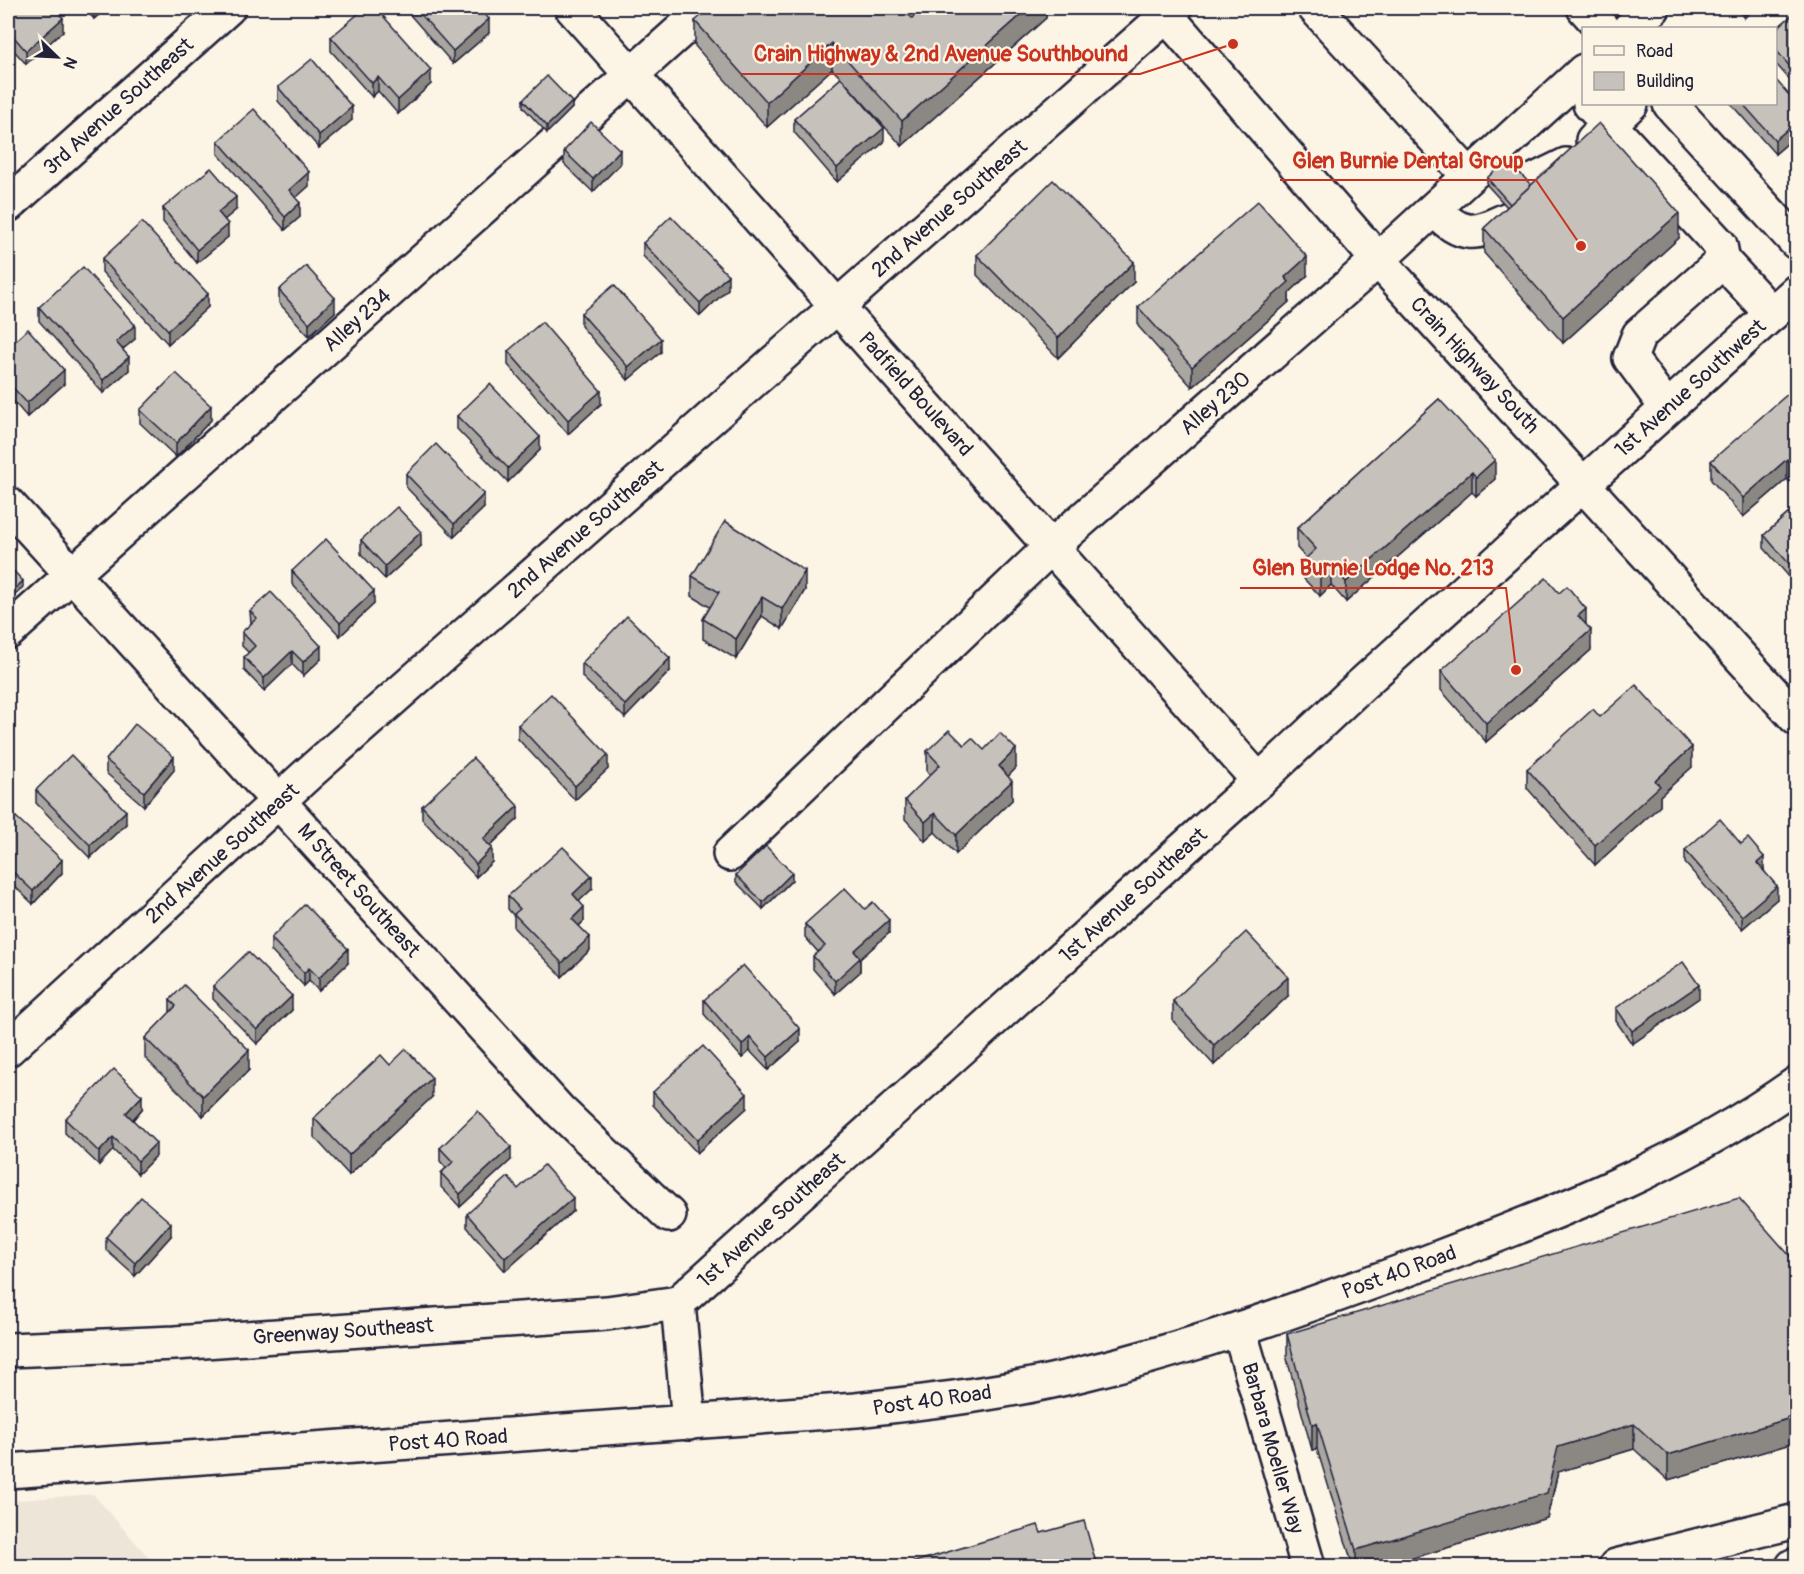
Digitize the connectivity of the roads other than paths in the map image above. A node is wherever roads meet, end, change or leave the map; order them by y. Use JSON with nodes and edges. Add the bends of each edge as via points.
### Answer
{"nodes":[{"id":1,"x":228,"y":8,"type":"edge"},
{"id":2,"x":572,"y":8,"type":"edge"},
{"id":3,"x":706,"y":8,"type":"edge"},
{"id":4,"x":1315,"y":8,"type":"edge"},
{"id":5,"x":1584,"y":8,"type":"edge"},
{"id":6,"x":1653,"y":8,"type":"edge"},
{"id":7,"x":1167,"y":10,"type":"edge"},
{"id":8,"x":1601,"y":27,"type":"edge"},
{"id":9,"x":1631,"y":27,"type":"edge"},
{"id":10,"x":632,"y":75,"type":"junction"},
{"id":11,"x":1582,"y":105,"type":"edge"},
{"id":12,"x":1592,"y":105,"type":"edge"},
{"id":13,"x":1602,"y":105,"type":"edge"},
{"id":14,"x":1671,"y":105,"type":"edge"},
{"id":15,"x":1469,"y":176,"type":"junction"},
{"id":16,"x":8,"y":205,"type":"edge"},
{"id":17,"x":1434,"y":209,"type":"junction"},
{"id":18,"x":1797,"y":242,"type":"edge"},
{"id":19,"x":1378,"y":260,"type":"junction"},
{"id":20,"x":1723,"y":261,"type":"junction"},
{"id":21,"x":1797,"y":292,"type":"edge"},
{"id":22,"x":837,"y":306,"type":"junction"},
{"id":23,"x":1772,"y":314,"type":"junction"},
{"id":24,"x":1667,"y":408,"type":"junction"},
{"id":25,"x":1584,"y":483,"type":"junction"},
{"id":26,"x":8,"y":504,"type":"edge"},
{"id":27,"x":1051,"y":547,"type":"junction"},
{"id":28,"x":72,"y":575,"type":"junction"},
{"id":29,"x":8,"y":632,"type":"edge"},
{"id":30,"x":1797,"y":718,"type":"edge"},
{"id":31,"x":1259,"y":781,"type":"junction"},
{"id":32,"x":278,"y":801,"type":"junction"},
{"id":33,"x":730,"y":854,"type":"dead end"},
{"id":34,"x":8,"y":1049,"type":"edge"},
{"id":35,"x":1797,"y":1084,"type":"edge"},
{"id":36,"x":669,"y":1215,"type":"dead end"},
{"id":37,"x":678,"y":1303,"type":"junction"},
{"id":38,"x":1239,"y":1329,"type":"junction"},
{"id":39,"x":8,"y":1350,"type":"edge"},
{"id":40,"x":689,"y":1424,"type":"junction"},
{"id":41,"x":8,"y":1471,"type":"edge"},
{"id":42,"x":1797,"y":1521,"type":"edge"},
{"id":43,"x":1308,"y":1566,"type":"edge"},
{"id":44,"x":1616,"y":1566,"type":"edge"}],
"edges":[{"from":1,"to":16,"type":"street","name":"3rd Avenue Southeast"},
{"from":2,"to":10,"type":"street","name":"Padfield Boulevard"},
{"from":3,"to":10,"type":"street","name":"Alley 234"},
{"from":4,"to":15,"type":"street"},
{"from":5,"to":8,"type":"street"},
{"from":6,"to":9,"type":"street"},
{"from":7,"to":19,"type":"street","name":"Crain Highway South"},
{"from":7,"to":22,"type":"street","name":"2nd Avenue Southeast"},
{"from":10,"to":22,"type":"street","name":"Padfield Boulevard"},
{"from":10,"to":28,"type":"street","name":"Alley 234"},
{"from":11,"to":15,"type":"street","name":"Alley 230"},
{"from":12,"to":17,"type":"street","via":[[1566,165],[1484,230],[1466,232],[1450,225]]},
{"from":13,"to":20,"type":"street","via":[[1720,245]]},
{"from":14,"to":18,"type":"street"},
{"from":15,"to":17,"type":"street","name":"Alley 230"},
{"from":17,"to":19,"type":"street","name":"Alley 230"},
{"from":19,"to":25,"type":"street","name":"Crain Highway South"},
{"from":19,"to":27,"type":"street","name":"Alley 230"},
{"from":20,"to":23,"type":"street"},
{"from":20,"to":24,"type":"street","via":[[1639,335],[1632,346],[1630,358]]},
{"from":21,"to":23,"type":"street","name":"1st Avenue Southwest"},
{"from":22,"to":27,"type":"street","name":"Padfield Boulevard"},
{"from":22,"to":32,"type":"street","name":"2nd Avenue Southeast"},
{"from":23,"to":24,"type":"street","name":"1st Avenue Southwest"},
{"from":24,"to":25,"type":"street","name":"1st Avenue Southwest"},
{"from":25,"to":30,"type":"street","name":"Crain Highway South"},
{"from":25,"to":31,"type":"street","name":"1st Avenue Southeast","via":[[1360,684]]},
{"from":26,"to":28,"type":"street","name":"M Street Southeast"},
{"from":27,"to":31,"type":"street","name":"Padfield Boulevard"},
{"from":27,"to":33,"type":"street","name":"Alley 230"},
{"from":28,"to":29,"type":"street","name":"Alley 234"},
{"from":28,"to":32,"type":"street","name":"M Street Southeast"},
{"from":31,"to":37,"type":"street","name":"1st Avenue Southeast"},
{"from":32,"to":34,"type":"street","name":"2nd Avenue Southeast"},
{"from":32,"to":36,"type":"street","name":"M Street Southeast","via":[[560,1111]]},
{"from":35,"to":38,"type":"street","name":"Post 40 Road","via":[[1761,1109],[1671,1159],[1556,1214]]},
{"from":37,"to":39,"type":"street","name":"Greenway Southeast","via":[[595,1314]]},
{"from":37,"to":40,"type":"street"},
{"from":38,"to":40,"type":"street","name":"Post 40 Road","via":[[1087,1373],[972,1397]]},
{"from":38,"to":43,"type":"street","name":"Barbara Moeller Way"},
{"from":40,"to":41,"type":"street","name":"Post 40 Road"},
{"from":42,"to":44,"type":"street"}]}
